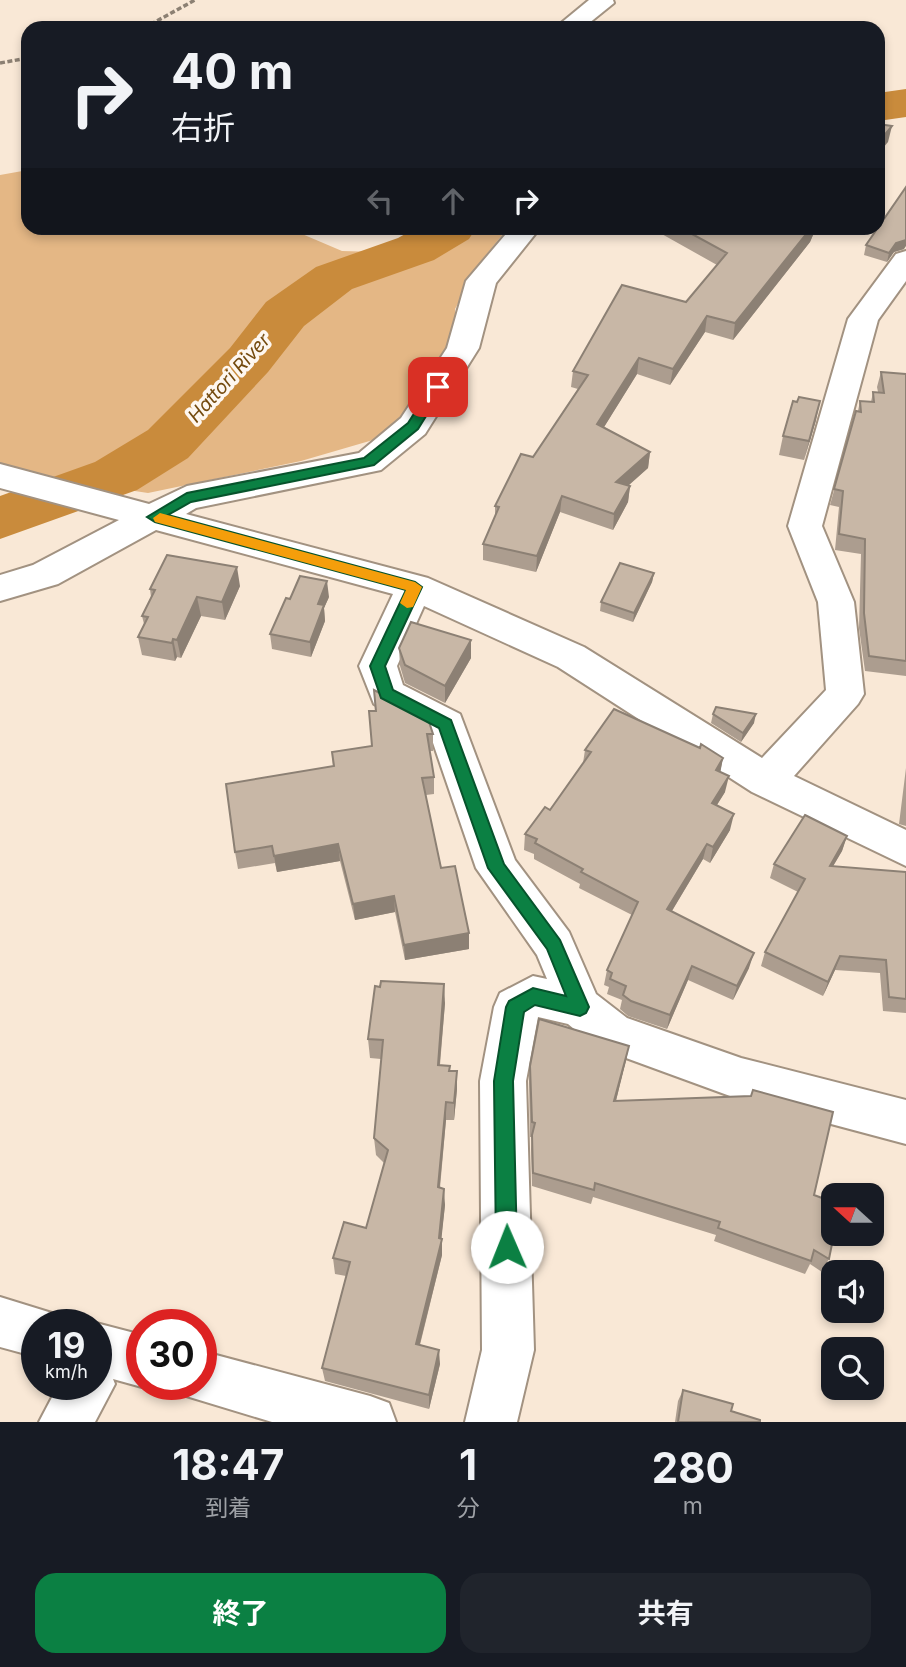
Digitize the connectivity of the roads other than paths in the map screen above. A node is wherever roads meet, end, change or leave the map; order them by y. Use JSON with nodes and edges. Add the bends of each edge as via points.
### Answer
{"nodes":[{"id":1,"x":601,"y":0,"type":"edge"},
{"id":2,"x":576,"y":21,"type":"edge"},
{"id":3,"x":520,"y":235,"type":"edge"},
{"id":4,"x":906,"y":260,"type":"edge"},
{"id":5,"x":0,"y":476,"type":"edge"},
{"id":6,"x":155,"y":517,"type":"junction"},
{"id":7,"x":415,"y":587,"type":"junction"},
{"id":8,"x":0,"y":588,"type":"edge"},
{"id":9,"x":766,"y":780,"type":"junction"},
{"id":10,"x":906,"y":849,"type":"edge"},
{"id":11,"x":580,"y":1007,"type":"junction"},
{"id":12,"x":906,"y":1122,"type":"edge"},
{"id":13,"x":0,"y":1322,"type":"edge"},
{"id":14,"x":21,"y":1328,"type":"edge"},
{"id":15,"x":217,"y":1381,"type":"edge"},
{"id":16,"x":81,"y":1400,"type":"edge"},
{"id":17,"x":65,"y":1422,"type":"edge"},
{"id":18,"x":370,"y":1422,"type":"edge"},
{"id":19,"x":491,"y":1422,"type":"edge"}],
"edges":[{"from":1,"to":2,"type":"street"},
{"from":3,"to":6,"type":"street","via":[[481,281],[463,348],[413,426],[369,462],[187,498]]},
{"from":4,"to":9,"type":"street","via":[[863,319],[805,526],[836,601],[845,694]]},
{"from":5,"to":6,"type":"street"},
{"from":6,"to":7,"type":"street"},
{"from":6,"to":8,"type":"street","via":[[45,575]]},
{"from":7,"to":9,"type":"street","via":[[570,657]]},
{"from":7,"to":11,"type":"street","via":[[378,666],[387,694],[446,724],[497,868],[554,945]]},
{"from":9,"to":10,"type":"street"},
{"from":11,"to":12,"type":"street","via":[[612,1033],[741,1079]]},
{"from":11,"to":19,"type":"street","via":[[533,996],[516,1007],[503,1081],[508,1350]]},
{"from":13,"to":14,"type":"street"},
{"from":15,"to":18,"type":"street"},
{"from":16,"to":17,"type":"street"}]}
